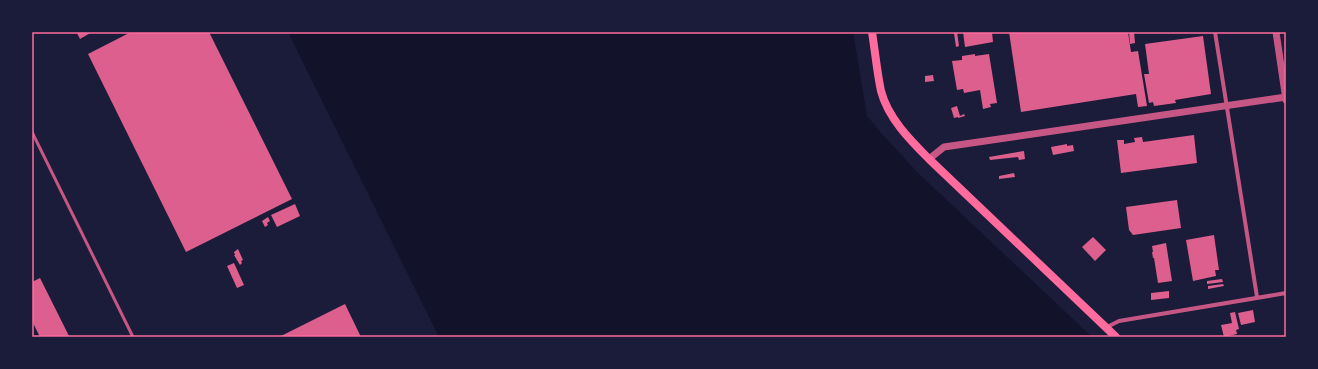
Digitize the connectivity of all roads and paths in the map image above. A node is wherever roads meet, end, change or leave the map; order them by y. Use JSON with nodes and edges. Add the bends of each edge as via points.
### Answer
{"nodes":[{"id":1,"x":872,"y":32,"type":"edge"},
{"id":2,"x":1215,"y":32,"type":"edge"},
{"id":3,"x":1276,"y":32,"type":"edge"},
{"id":4,"x":1286,"y":98,"type":"edge"},
{"id":5,"x":1227,"y":105,"type":"junction"},
{"id":6,"x":32,"y":132,"type":"edge"},
{"id":7,"x":929,"y":159,"type":"junction"},
{"id":8,"x":1286,"y":293,"type":"edge"},
{"id":9,"x":1257,"y":297,"type":"junction"},
{"id":10,"x":1106,"y":328,"type":"junction"},
{"id":11,"x":134,"y":337,"type":"edge"},
{"id":12,"x":1116,"y":337,"type":"edge"}],
"edges":[{"from":1,"to":7,"type":"main road","via":[[882,91],[890,111],[906,134]]},
{"from":2,"to":5,"type":"street"},
{"from":3,"to":4,"type":"street"},
{"from":4,"to":5,"type":"street"},
{"from":5,"to":7,"type":"street","via":[[944,147]]},
{"from":5,"to":9,"type":"street"},
{"from":6,"to":11,"type":"lane"},
{"from":7,"to":10,"type":"main road"},
{"from":8,"to":9,"type":"street"},
{"from":9,"to":10,"type":"street","via":[[1119,321]]},
{"from":10,"to":12,"type":"main road"}]}
